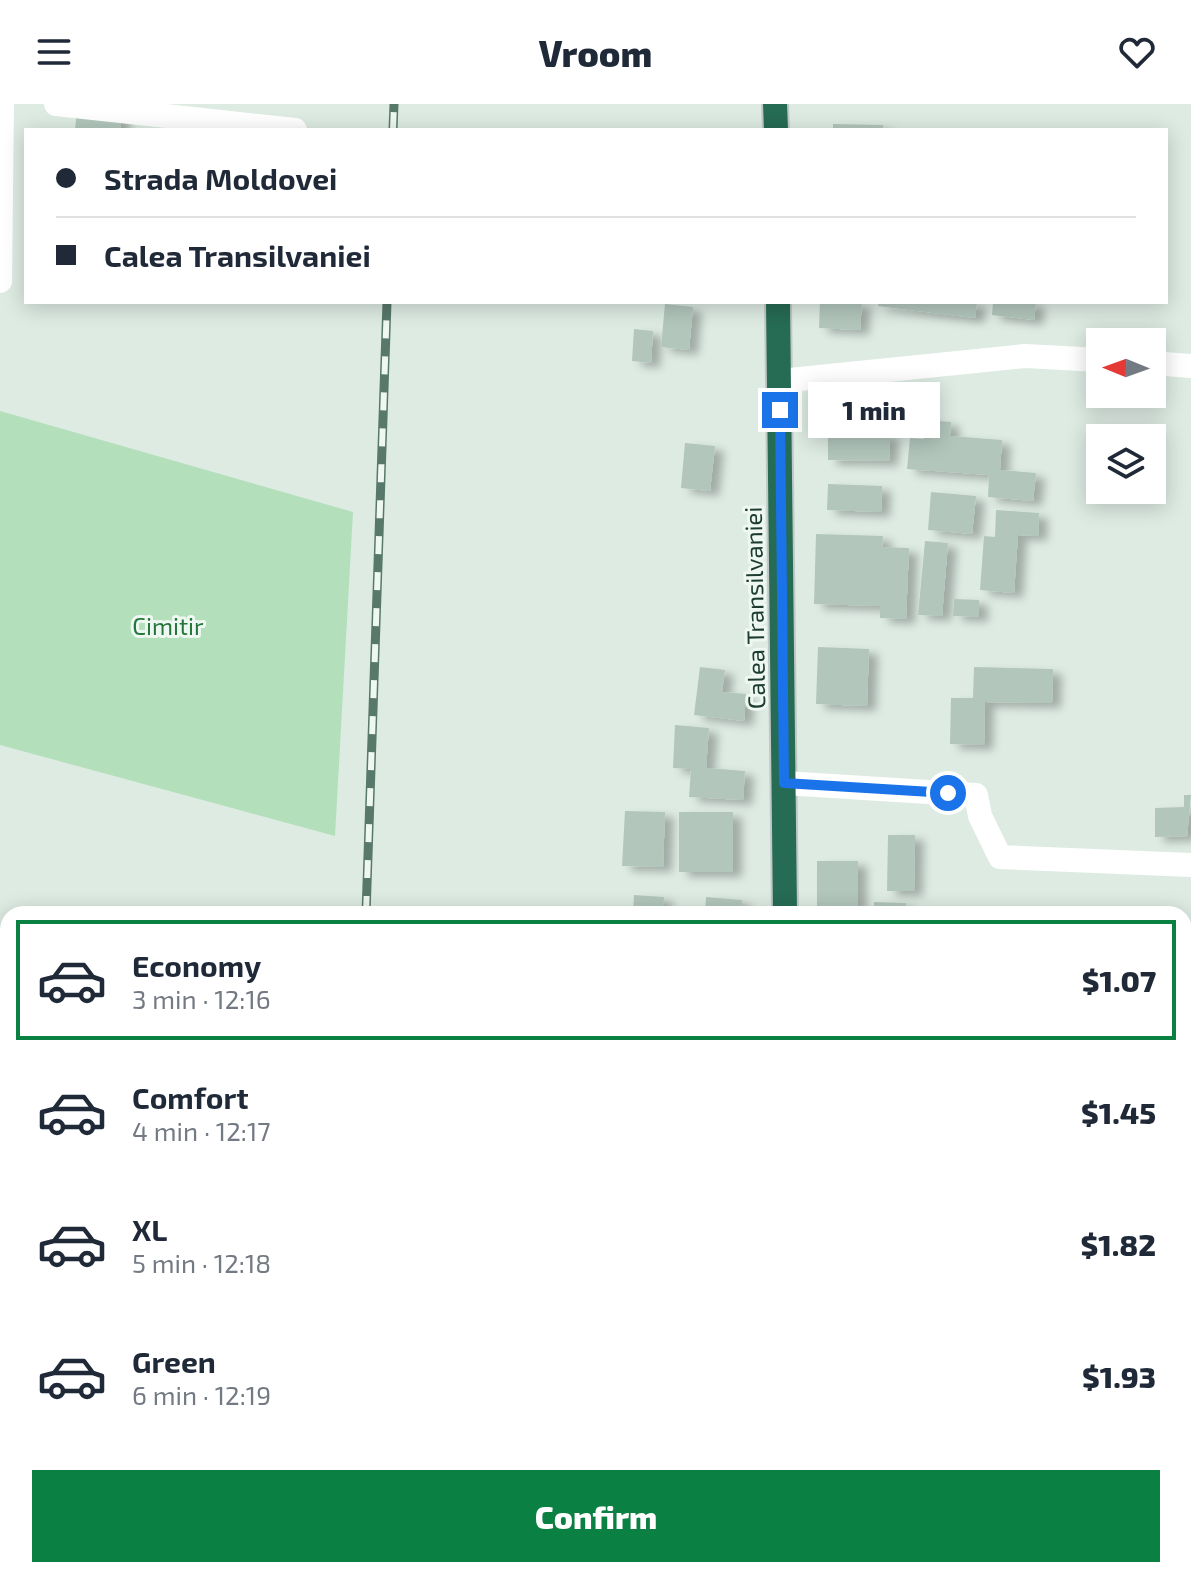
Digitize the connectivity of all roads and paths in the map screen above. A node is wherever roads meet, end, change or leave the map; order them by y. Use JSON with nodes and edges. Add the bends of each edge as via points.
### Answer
{"nodes":[{"id":1,"x":2,"y":104,"type":"edge"},
{"id":2,"x":56,"y":104,"type":"edge"},
{"id":3,"x":775,"y":104,"type":"edge"},
{"id":4,"x":277,"y":128,"type":"edge"},
{"id":5,"x":776,"y":128,"type":"edge"},
{"id":6,"x":1,"y":218,"type":"edge"},
{"id":7,"x":0,"y":281,"type":"edge"},
{"id":8,"x":778,"y":304,"type":"edge"},
{"id":9,"x":1086,"y":359,"type":"edge"},
{"id":10,"x":1166,"y":364,"type":"edge"},
{"id":11,"x":1191,"y":366,"type":"edge"},
{"id":12,"x":780,"y":381,"type":"junction"},
{"id":13,"x":784,"y":783,"type":"junction"},
{"id":14,"x":1191,"y":865,"type":"edge"},
{"id":15,"x":785,"y":906,"type":"edge"}],
"edges":[{"from":1,"to":6,"type":"street"},
{"from":2,"to":4,"type":"street"},
{"from":3,"to":5,"type":"highway"},
{"from":6,"to":7,"type":"street"},
{"from":8,"to":12,"type":"highway","name":"Calea Transilvaniei"},
{"from":9,"to":12,"type":"street","via":[[1025,356]]},
{"from":10,"to":11,"type":"street"},
{"from":12,"to":13,"type":"highway","name":"Calea Transilvaniei"},
{"from":13,"to":14,"type":"street","via":[[976,795],[1000,857]]},
{"from":13,"to":15,"type":"highway","name":"Calea Transilvaniei"}]}
